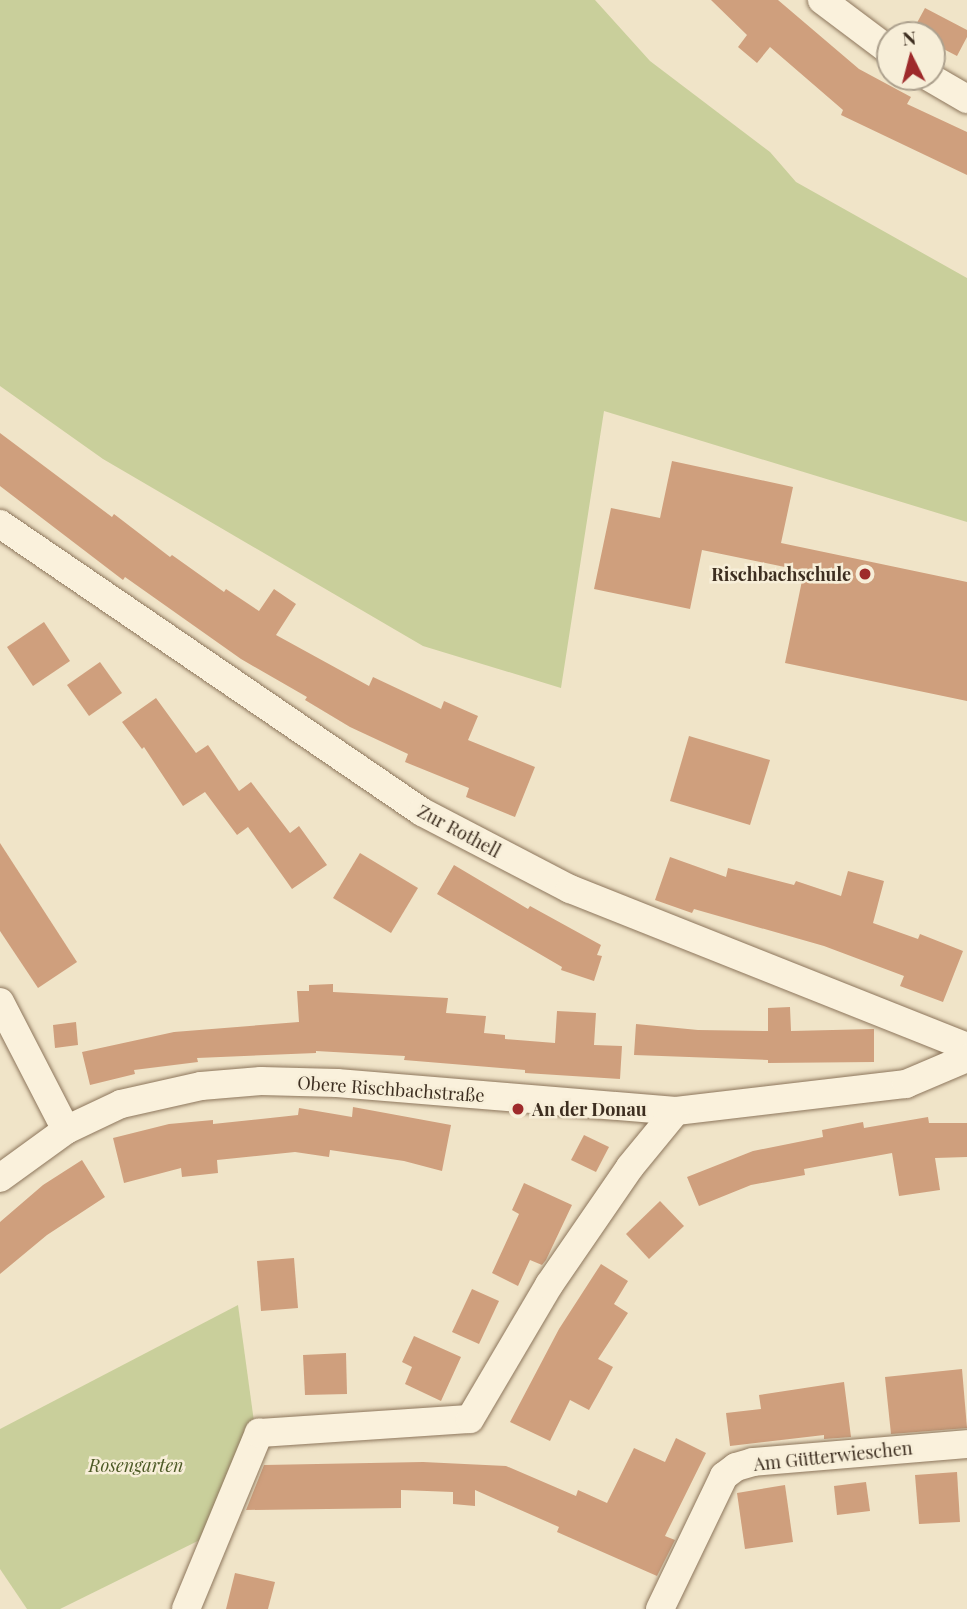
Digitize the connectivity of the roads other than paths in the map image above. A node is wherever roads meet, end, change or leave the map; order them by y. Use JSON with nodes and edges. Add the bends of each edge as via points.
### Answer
{"nodes":[{"id":1,"x":822,"y":0,"type":"edge"},
{"id":2,"x":876,"y":40,"type":"edge"},
{"id":3,"x":946,"y":87,"type":"edge"},
{"id":4,"x":967,"y":99,"type":"edge"},
{"id":5,"x":0,"y":524,"type":"edge"},
{"id":6,"x":0,"y":1002,"type":"edge"},
{"id":7,"x":967,"y":1047,"type":"edge"},
{"id":8,"x":967,"y":1058,"type":"edge"},
{"id":9,"x":676,"y":1111,"type":"junction"},
{"id":10,"x":66,"y":1130,"type":"junction"},
{"id":11,"x":0,"y":1178,"type":"edge"},
{"id":12,"x":967,"y":1444,"type":"edge"},
{"id":13,"x":186,"y":1609,"type":"edge"},
{"id":14,"x":660,"y":1609,"type":"edge"}],
"edges":[{"from":1,"to":2,"type":"street"},
{"from":3,"to":4,"type":"street"},
{"from":5,"to":7,"type":"street","name":"Zur Rothell","via":[[422,812],[570,889]]},
{"from":6,"to":10,"type":"street"},
{"from":8,"to":9,"type":"street","name":"Obere Rischbachstraße","via":[[906,1084]]},
{"from":9,"to":10,"type":"street","name":"Obere Rischbachstraße","via":[[261,1081],[201,1086],[121,1104]]},
{"from":9,"to":13,"type":"street","via":[[630,1167],[549,1285],[470,1419],[259,1433]]},
{"from":10,"to":11,"type":"street","name":"Obere Rischbachstraße"},
{"from":12,"to":14,"type":"street","name":"Am Gütterwieschen","via":[[736,1467],[724,1476]]}]}
